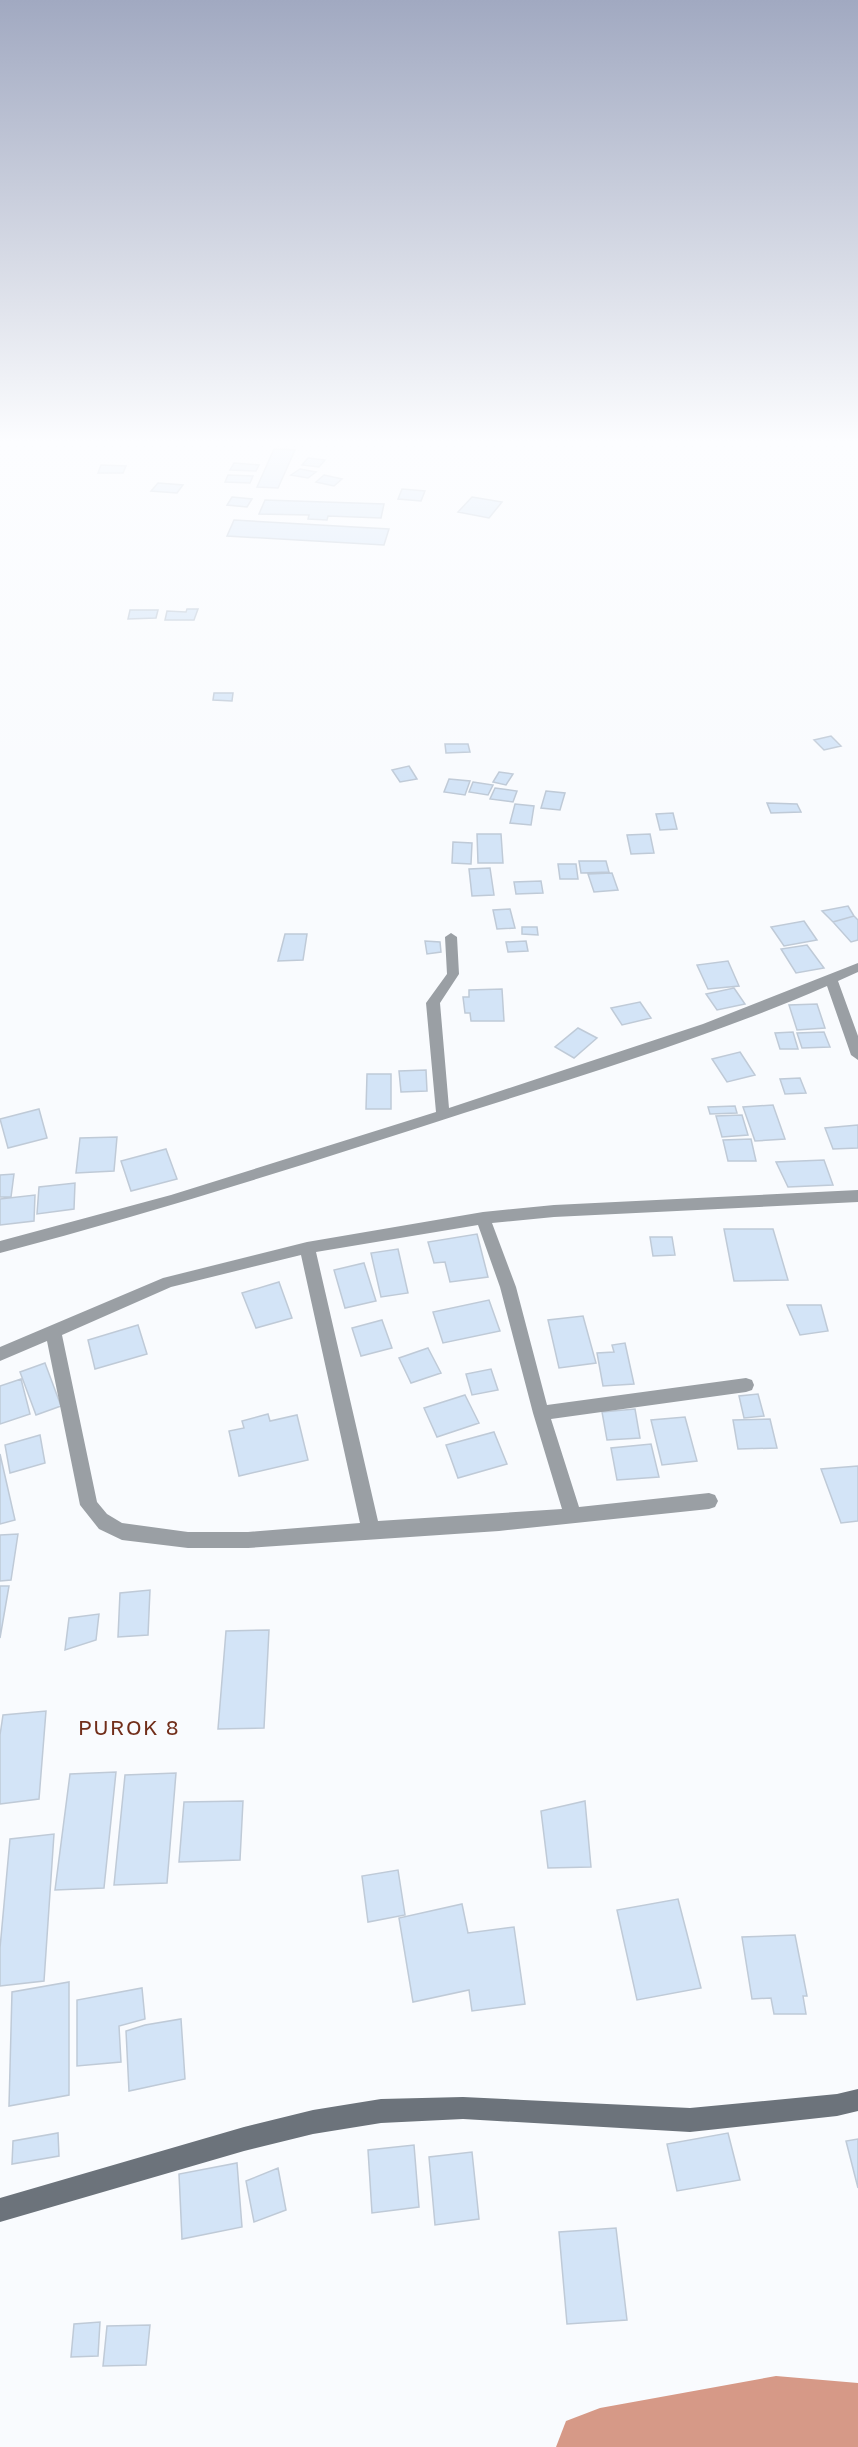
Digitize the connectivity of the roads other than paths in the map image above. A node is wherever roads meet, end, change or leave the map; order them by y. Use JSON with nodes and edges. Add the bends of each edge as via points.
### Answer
{"nodes":[{"id":1,"x":451,"y":937,"type":"dead end"},
{"id":2,"x":858,"y":967,"type":"edge"},
{"id":3,"x":831,"y":979,"type":"junction"},
{"id":4,"x":858,"y":1055,"type":"edge"},
{"id":5,"x":443,"y":1115,"type":"junction"},
{"id":6,"x":858,"y":1196,"type":"edge"},
{"id":7,"x":483,"y":1218,"type":"junction"},
{"id":8,"x":0,"y":1247,"type":"edge"},
{"id":9,"x":307,"y":1248,"type":"junction"},
{"id":10,"x":53,"y":1331,"type":"junction"},
{"id":11,"x":0,"y":1354,"type":"edge"},
{"id":12,"x":746,"y":1384,"type":"dead end"},
{"id":13,"x":541,"y":1413,"type":"junction"},
{"id":14,"x":709,"y":1501,"type":"dead end"},
{"id":15,"x":573,"y":1515,"type":"junction"},
{"id":16,"x":370,"y":1530,"type":"junction"},
{"id":17,"x":858,"y":2100,"type":"edge"},
{"id":18,"x":0,"y":2210,"type":"edge"}],
"edges":[{"from":1,"to":5,"type":"street","via":[[453,974],[433,1003]]},
{"from":2,"to":3,"type":"street"},
{"from":3,"to":4,"type":"street"},
{"from":3,"to":5,"type":"street","via":[[624,1057]]},
{"from":5,"to":8,"type":"street","via":[[80,1227]]},
{"from":6,"to":7,"type":"street"},
{"from":7,"to":9,"type":"street"},
{"from":7,"to":13,"type":"street","via":[[508,1287]]},
{"from":9,"to":10,"type":"street","via":[[168,1282]]},
{"from":9,"to":16,"type":"street"},
{"from":10,"to":11,"type":"street"},
{"from":10,"to":16,"type":"street","via":[[88,1505],[108,1526],[127,1533],[216,1541]]},
{"from":12,"to":13,"type":"street"},
{"from":13,"to":15,"type":"street"},
{"from":14,"to":15,"type":"street"},
{"from":15,"to":16,"type":"street"},
{"from":17,"to":18,"type":"street","via":[[690,2120],[463,2108],[381,2111],[244,2139]]}]}
